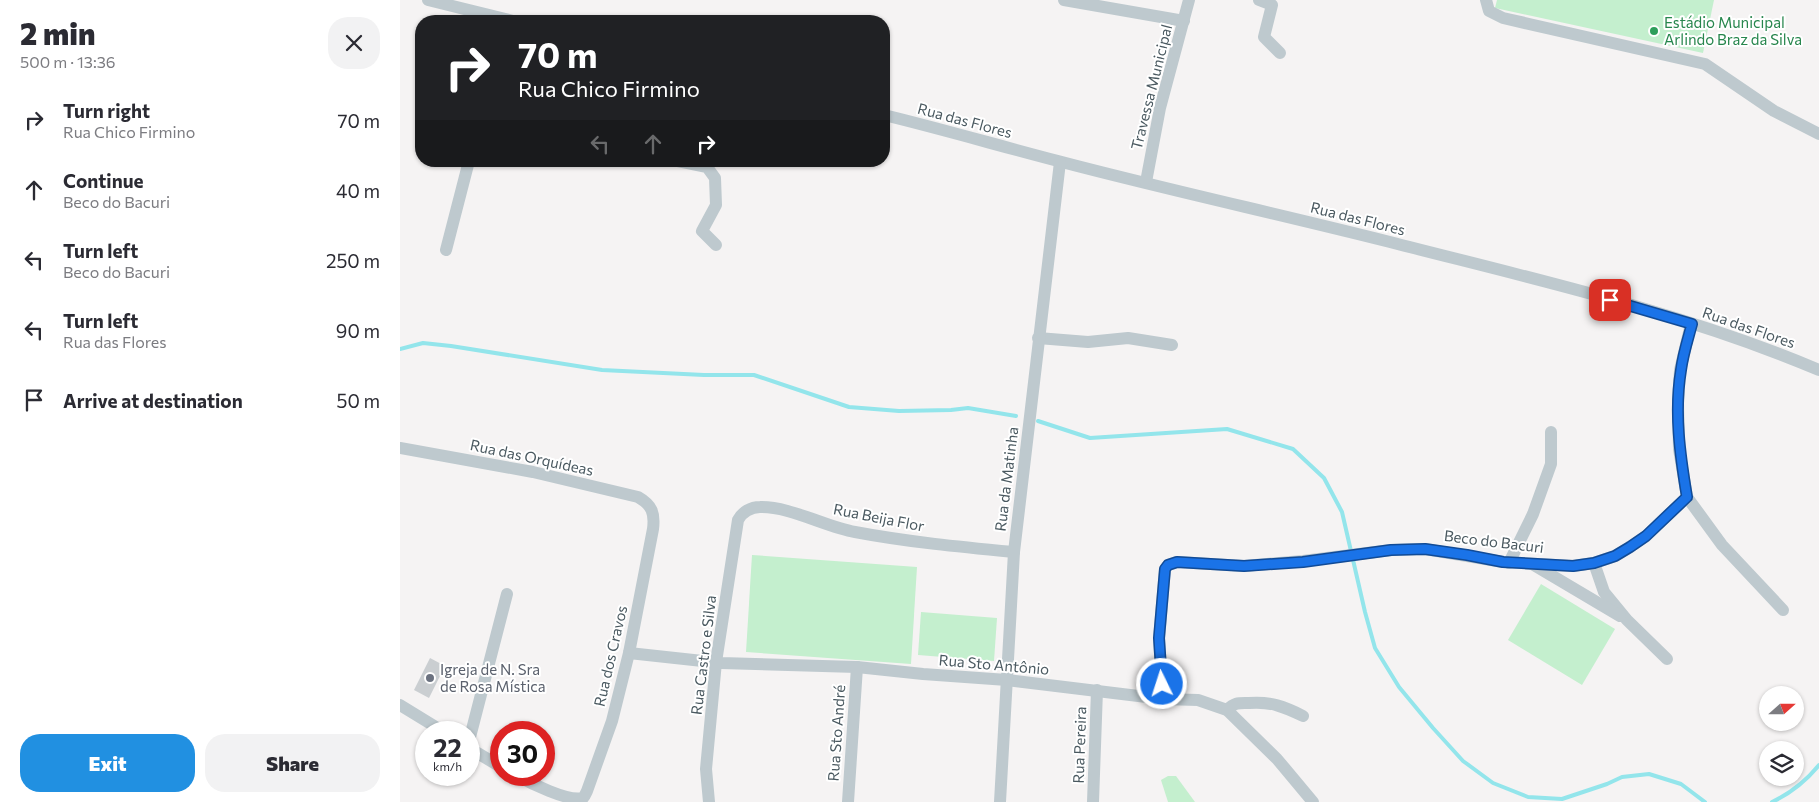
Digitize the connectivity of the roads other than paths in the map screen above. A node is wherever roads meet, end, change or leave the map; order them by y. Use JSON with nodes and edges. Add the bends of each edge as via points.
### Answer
{"nodes":[{"id":1,"x":428,"y":0,"type":"edge"},
{"id":2,"x":1064,"y":0,"type":"edge"},
{"id":3,"x":1189,"y":0,"type":"edge"},
{"id":4,"x":1258,"y":0,"type":"edge"},
{"id":5,"x":1486,"y":0,"type":"edge"},
{"id":6,"x":487,"y":15,"type":"edge"},
{"id":7,"x":1184,"y":21,"type":"junction"},
{"id":8,"x":1280,"y":53,"type":"dead end"},
{"id":9,"x":890,"y":117,"type":"edge"},
{"id":10,"x":1819,"y":134,"type":"edge"},
{"id":11,"x":1060,"y":162,"type":"junction"},
{"id":12,"x":467,"y":167,"type":"edge"},
{"id":13,"x":707,"y":167,"type":"edge"},
{"id":14,"x":1146,"y":182,"type":"junction"},
{"id":15,"x":716,"y":245,"type":"dead end"},
{"id":16,"x":446,"y":250,"type":"dead end"},
{"id":17,"x":1692,"y":324,"type":"junction"},
{"id":18,"x":1038,"y":338,"type":"junction"},
{"id":19,"x":1172,"y":345,"type":"dead end"},
{"id":20,"x":1819,"y":370,"type":"edge"},
{"id":21,"x":1551,"y":432,"type":"dead end"},
{"id":22,"x":400,"y":448,"type":"edge"},
{"id":23,"x":1687,"y":497,"type":"junction"},
{"id":24,"x":652,"y":508,"type":"joint"},
{"id":25,"x":742,"y":514,"type":"joint"},
{"id":26,"x":1014,"y":552,"type":"junction"},
{"id":27,"x":1509,"y":562,"type":"junction"},
{"id":28,"x":1594,"y":563,"type":"junction"},
{"id":29,"x":1531,"y":564,"type":"junction"},
{"id":30,"x":507,"y":594,"type":"dead end"},
{"id":31,"x":1783,"y":610,"type":"dead end"},
{"id":32,"x":1627,"y":620,"type":"junction"},
{"id":33,"x":630,"y":654,"type":"junction"},
{"id":34,"x":1667,"y":659,"type":"dead end"},
{"id":35,"x":716,"y":662,"type":"junction"},
{"id":36,"x":857,"y":667,"type":"junction"},
{"id":37,"x":1007,"y":680,"type":"junction"},
{"id":38,"x":1097,"y":690,"type":"junction"},
{"id":39,"x":1163,"y":698,"type":"junction"},
{"id":40,"x":400,"y":705,"type":"edge"},
{"id":41,"x":1227,"y":710,"type":"junction"},
{"id":42,"x":1303,"y":716,"type":"dead end"},
{"id":43,"x":426,"y":721,"type":"edge"},
{"id":44,"x":474,"y":721,"type":"edge"},
{"id":45,"x":535,"y":786,"type":"edge"},
{"id":46,"x":575,"y":801,"type":"edge"},
{"id":47,"x":709,"y":802,"type":"edge"},
{"id":48,"x":848,"y":802,"type":"edge"},
{"id":49,"x":1000,"y":802,"type":"edge"},
{"id":50,"x":1093,"y":802,"type":"edge"},
{"id":51,"x":1314,"y":802,"type":"edge"}],
"edges":[{"from":1,"to":6,"type":"street"},
{"from":2,"to":7,"type":"street"},
{"from":3,"to":7,"type":"street","name":"Travessa Municipal"},
{"from":4,"to":8,"type":"street","via":[[1272,4],[1264,37]]},
{"from":5,"to":10,"type":"street","via":[[1489,12],[1503,18],[1705,64],[1774,111]]},
{"from":7,"to":14,"type":"street","name":"Travessa Municipal","via":[[1160,108]]},
{"from":9,"to":11,"type":"street","name":"Rua das Flores"},
{"from":11,"to":14,"type":"street","name":"Rua das Flores"},
{"from":11,"to":18,"type":"street","name":"Rua da Matinha"},
{"from":12,"to":16,"type":"street"},
{"from":13,"to":15,"type":"street","via":[[715,178],[716,205],[702,231]]},
{"from":14,"to":17,"type":"street","name":"Rua das Flores","via":[[1492,268]]},
{"from":17,"to":20,"type":"street","name":"Rua das Flores"},
{"from":17,"to":23,"type":"street","via":[[1680,370],[1678,403],[1679,449]]},
{"from":18,"to":19,"type":"street","via":[[1088,342],[1128,338]]},
{"from":18,"to":26,"type":"street","name":"Rua da Matinha"},
{"from":21,"to":27,"type":"street","via":[[1551,464],[1533,514]]},
{"from":22,"to":24,"type":"street","name":"Rua das Orquídeas","via":[[542,474],[638,497]]},
{"from":23,"to":28,"type":"street","name":"Beco do Bacuri","via":[[1646,536],[1615,556]]},
{"from":23,"to":31,"type":"street","via":[[1722,545]]},
{"from":24,"to":33,"type":"street","name":"Rua dos Cravos","via":[[653,529]]},
{"from":25,"to":26,"type":"street","name":"Rua Beija Flor","via":[[756,507],[776,508],[854,532]]},
{"from":25,"to":35,"type":"street","name":"Rua Castro e Silva","via":[[738,520]]},
{"from":26,"to":37,"type":"street","name":"Rua da Matinha"},
{"from":27,"to":29,"type":"street","name":"Beco do Bacuri"},
{"from":27,"to":39,"type":"street","name":"Beco do Bacuri","via":[[1425,549],[1244,566],[1177,562],[1168,565],[1159,638]]},
{"from":28,"to":29,"type":"street","name":"Beco do Bacuri","via":[[1573,566]]},
{"from":28,"to":32,"type":"street","via":[[1604,592]]},
{"from":29,"to":32,"type":"street"},
{"from":30,"to":44,"type":"street"},
{"from":32,"to":34,"type":"street"},
{"from":33,"to":35,"type":"street","name":"Rua Sto Antônio"},
{"from":33,"to":46,"type":"street","name":"Rua dos Cravos","via":[[612,721],[587,791],[583,798]]},
{"from":35,"to":36,"type":"street","name":"Rua Sto Antônio"},
{"from":35,"to":47,"type":"street","name":"Rua Castro e Silva","via":[[706,769]]},
{"from":36,"to":37,"type":"street","name":"Rua Sto Antônio"},
{"from":36,"to":48,"type":"street","name":"Rua Sto André"},
{"from":37,"to":38,"type":"street","name":"Rua Sto Antônio"},
{"from":37,"to":49,"type":"street","name":"Rua da Matinha"},
{"from":38,"to":39,"type":"street","name":"Rua Sto Antônio"},
{"from":38,"to":50,"type":"street","name":"Rua Pereira"},
{"from":39,"to":41,"type":"street","name":"Rua Sto Antônio","via":[[1198,700]]},
{"from":40,"to":43,"type":"street"},
{"from":41,"to":42,"type":"street","via":[[1233,704],[1263,702]]},
{"from":41,"to":51,"type":"street","name":"Rua Sto Antônio","via":[[1277,759]]},
{"from":45,"to":46,"type":"street","via":[[558,799]]}]}
